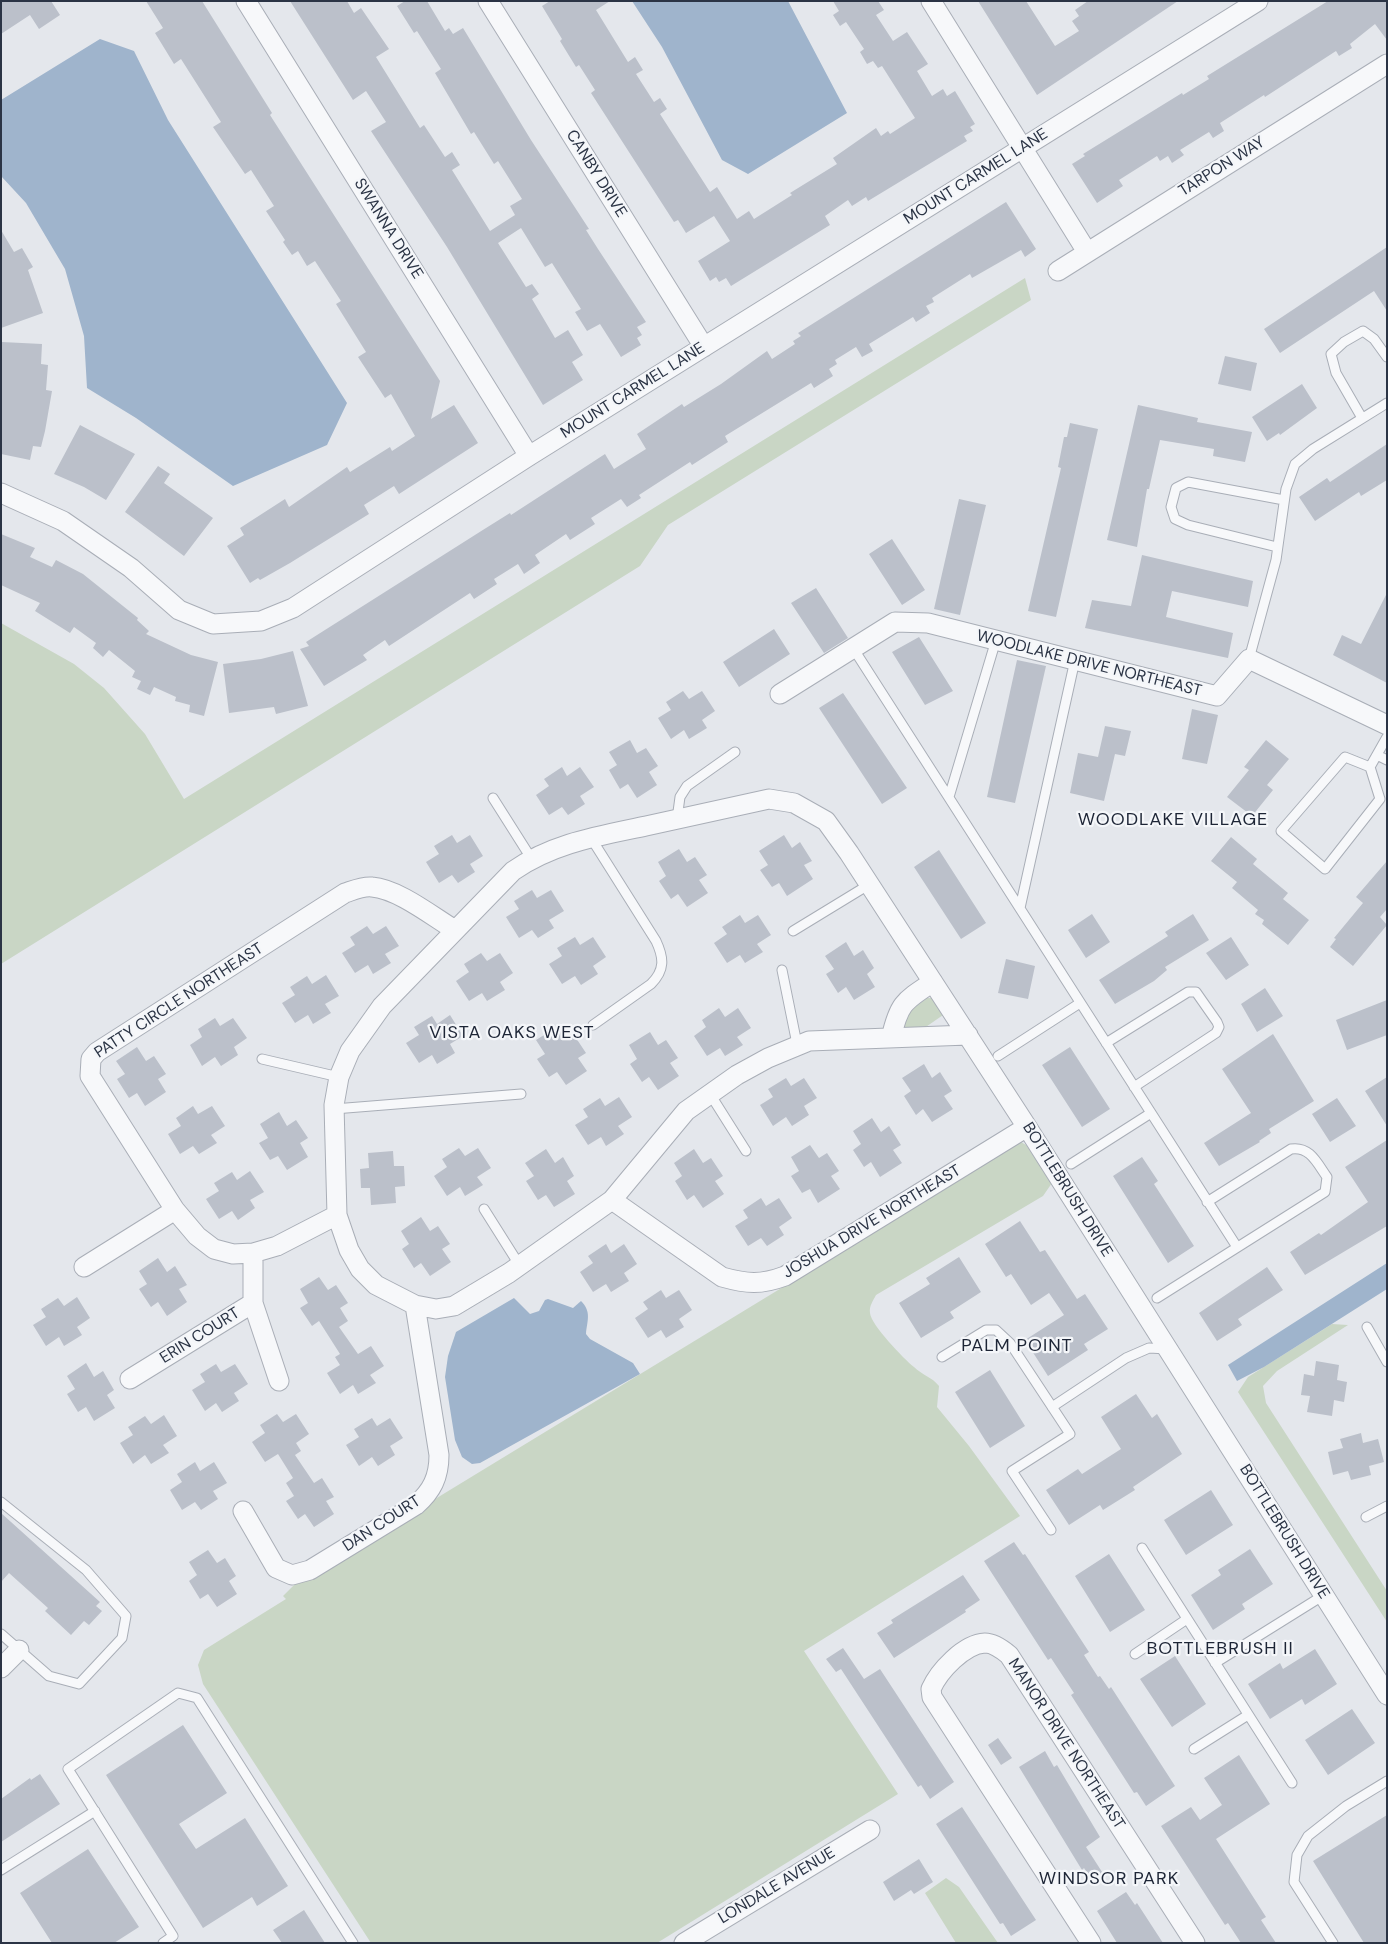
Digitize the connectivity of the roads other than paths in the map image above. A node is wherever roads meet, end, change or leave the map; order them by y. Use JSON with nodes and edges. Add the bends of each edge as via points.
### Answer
{"nodes":[{"id":1,"x":246,"y":1,"type":"edge"},
{"id":2,"x":488,"y":1,"type":"edge"},
{"id":3,"x":932,"y":1,"type":"edge"},
{"id":4,"x":1258,"y":1,"type":"edge"},
{"id":5,"x":1387,"y":64,"type":"edge"},
{"id":6,"x":1024,"y":147,"type":"junction"},
{"id":7,"x":1087,"y":252,"type":"junction"},
{"id":8,"x":1058,"y":272,"type":"dead end"},
{"id":9,"x":704,"y":347,"type":"junction"},
{"id":10,"x":1387,"y":357,"type":"edge"},
{"id":11,"x":1387,"y":403,"type":"edge"},
{"id":12,"x":1362,"y":418,"type":"junction"},
{"id":13,"x":529,"y":456,"type":"junction"},
{"id":14,"x":1,"y":493,"type":"edge"},
{"id":15,"x":1284,"y":500,"type":"junction"},
{"id":16,"x":1277,"y":547,"type":"junction"},
{"id":17,"x":996,"y":640,"type":"junction"},
{"id":18,"x":853,"y":648,"type":"junction"},
{"id":19,"x":1249,"y":659,"type":"junction"},
{"id":20,"x":1075,"y":660,"type":"junction"},
{"id":21,"x":780,"y":694,"type":"dead end"},
{"id":22,"x":1387,"y":725,"type":"edge"},
{"id":23,"x":1387,"y":737,"type":"edge"},
{"id":24,"x":735,"y":752,"type":"dead end"},
{"id":25,"x":1376,"y":755,"type":"junction"},
{"id":26,"x":1387,"y":760,"type":"edge"},
{"id":27,"x":1370,"y":767,"type":"junction"},
{"id":28,"x":949,"y":797,"type":"junction"},
{"id":29,"x":493,"y":798,"type":"dead end"},
{"id":30,"x":677,"y":819,"type":"junction"},
{"id":31,"x":591,"y":837,"type":"junction"},
{"id":32,"x":531,"y":858,"type":"junction"},
{"id":33,"x":870,"y":884,"type":"junction"},
{"id":34,"x":1020,"y":908,"type":"junction"},
{"id":35,"x":455,"y":930,"type":"junction"},
{"id":36,"x":793,"y":931,"type":"dead end"},
{"id":37,"x":782,"y":970,"type":"dead end"},
{"id":38,"x":934,"y":982,"type":"junction"},
{"id":39,"x":1080,"y":1003,"type":"junction"},
{"id":40,"x":593,"y":1025,"type":"dead end"},
{"id":41,"x":968,"y":1035,"type":"junction"},
{"id":42,"x":891,"y":1038,"type":"junction"},
{"id":43,"x":1106,"y":1043,"type":"junction"},
{"id":44,"x":797,"y":1044,"type":"junction"},
{"id":45,"x":998,"y":1056,"type":"dead end"},
{"id":46,"x":262,"y":1059,"type":"dead end"},
{"id":47,"x":339,"y":1077,"type":"junction"},
{"id":48,"x":1134,"y":1087,"type":"junction"},
{"id":49,"x":521,"y":1094,"type":"dead end"},
{"id":50,"x":710,"y":1094,"type":"junction"},
{"id":51,"x":334,"y":1109,"type":"junction"},
{"id":52,"x":1151,"y":1113,"type":"junction"},
{"id":53,"x":1027,"y":1127,"type":"junction"},
{"id":54,"x":746,"y":1151,"type":"dead end"},
{"id":55,"x":1071,"y":1164,"type":"dead end"},
{"id":56,"x":612,"y":1200,"type":"junction"},
{"id":57,"x":1207,"y":1202,"type":"junction"},
{"id":58,"x":484,"y":1209,"type":"dead end"},
{"id":59,"x":175,"y":1210,"type":"junction"},
{"id":60,"x":338,"y":1215,"type":"junction"},
{"id":61,"x":1237,"y":1247,"type":"junction"},
{"id":62,"x":253,"y":1253,"type":"junction"},
{"id":63,"x":520,"y":1266,"type":"junction"},
{"id":64,"x":84,"y":1267,"type":"dead end"},
{"id":65,"x":1156,"y":1298,"type":"dead end"},
{"id":66,"x":253,"y":1303,"type":"junction"},
{"id":67,"x":415,"y":1305,"type":"junction"},
{"id":68,"x":1367,"y":1327,"type":"dead end"},
{"id":69,"x":1167,"y":1348,"type":"junction"},
{"id":70,"x":942,"y":1357,"type":"dead end"},
{"id":71,"x":1387,"y":1362,"type":"edge"},
{"id":72,"x":130,"y":1379,"type":"dead end"},
{"id":73,"x":279,"y":1381,"type":"dead end"},
{"id":74,"x":1052,"y":1408,"type":"junction"},
{"id":75,"x":1,"y":1502,"type":"edge"},
{"id":76,"x":1387,"y":1506,"type":"edge"},
{"id":77,"x":243,"y":1511,"type":"dead end"},
{"id":78,"x":1366,"y":1517,"type":"dead end"},
{"id":79,"x":1051,"y":1530,"type":"dead end"},
{"id":80,"x":1142,"y":1548,"type":"dead end"},
{"id":81,"x":1324,"y":1595,"type":"junction"},
{"id":82,"x":1187,"y":1619,"type":"junction"},
{"id":83,"x":1,"y":1634,"type":"edge"},
{"id":84,"x":19,"y":1650,"type":"junction"},
{"id":85,"x":1135,"y":1654,"type":"dead end"},
{"id":86,"x":1215,"y":1663,"type":"junction"},
{"id":87,"x":1,"y":1668,"type":"edge"},
{"id":88,"x":1387,"y":1695,"type":"edge"},
{"id":89,"x":1248,"y":1715,"type":"junction"},
{"id":90,"x":1194,"y":1749,"type":"dead end"},
{"id":91,"x":1387,"y":1780,"type":"edge"},
{"id":92,"x":1292,"y":1783,"type":"dead end"},
{"id":93,"x":94,"y":1811,"type":"junction"},
{"id":94,"x":870,"y":1830,"type":"dead end"},
{"id":95,"x":1,"y":1870,"type":"edge"},
{"id":96,"x":162,"y":1943,"type":"edge"},
{"id":97,"x":353,"y":1943,"type":"edge"},
{"id":98,"x":684,"y":1943,"type":"edge"},
{"id":99,"x":1091,"y":1943,"type":"edge"},
{"id":100,"x":1195,"y":1943,"type":"edge"},
{"id":101,"x":1333,"y":1943,"type":"edge"}],
"edges":[{"from":1,"to":13,"type":"street","name":"SWANNA DRIVE"},
{"from":2,"to":9,"type":"street","name":"CANBY DRIVE"},
{"from":3,"to":6,"type":"street"},
{"from":4,"to":6,"type":"street","name":"MOUNT CARMEL LANE"},
{"from":5,"to":7,"type":"street","name":"TARPON WAY"},
{"from":6,"to":7,"type":"street"},
{"from":6,"to":9,"type":"street","name":"MOUNT CARMEL LANE"},
{"from":7,"to":8,"type":"street","name":"TARPON WAY"},
{"from":9,"to":13,"type":"street","name":"MOUNT CARMEL LANE"},
{"from":10,"to":12,"type":"lane","via":[[1374,339],[1363,331],[1331,354],[1336,373]]},
{"from":11,"to":12,"type":"lane"},
{"from":12,"to":15,"type":"lane","via":[[1295,464]]},
{"from":13,"to":14,"type":"street","name":"MOUNT CARMEL LANE","via":[[293,608],[262,621],[213,624],[179,610],[131,568],[62,521]]},
{"from":15,"to":16,"type":"lane"},
{"from":15,"to":16,"type":"lane","via":[[1188,482],[1176,488],[1171,506],[1175,518],[1188,525]]},
{"from":16,"to":19,"type":"lane"},
{"from":17,"to":18,"type":"street","name":"WOODLAKE DRIVE NORTHEAST","via":[[928,623],[895,622]]},
{"from":17,"to":20,"type":"street","name":"WOODLAKE DRIVE NORTHEAST"},
{"from":17,"to":28,"type":"lane"},
{"from":18,"to":21,"type":"street","name":"WOODLAKE DRIVE NORTHEAST"},
{"from":18,"to":28,"type":"lane"},
{"from":19,"to":20,"type":"street","name":"WOODLAKE DRIVE NORTHEAST","via":[[1217,696]]},
{"from":19,"to":22,"type":"street"},
{"from":20,"to":34,"type":"lane"},
{"from":23,"to":25,"type":"lane"},
{"from":24,"to":30,"type":"lane","via":[[687,786],[680,797]]},
{"from":25,"to":26,"type":"lane"},
{"from":25,"to":27,"type":"lane"},
{"from":27,"to":27,"type":"lane","via":[[1345,757],[1281,831],[1325,869],[1380,799]]},
{"from":28,"to":34,"type":"lane"},
{"from":29,"to":32,"type":"lane"},
{"from":30,"to":31,"type":"street","name":"BOTTLEBRUSH DRIVE"},
{"from":30,"to":33,"type":"street","name":"BOTTLEBRUSH DRIVE","via":[[769,799],[794,803],[826,821]]},
{"from":31,"to":32,"type":"street","name":"BOTTLEBRUSH DRIVE"},
{"from":31,"to":40,"type":"lane","via":[[663,954],[659,976]]},
{"from":32,"to":35,"type":"street","name":"BOTTLEBRUSH DRIVE","via":[[513,871]]},
{"from":33,"to":36,"type":"lane"},
{"from":33,"to":38,"type":"street","name":"BOTTLEBRUSH DRIVE"},
{"from":34,"to":39,"type":"lane"},
{"from":35,"to":47,"type":"street","name":"BOTTLEBRUSH DRIVE","via":[[382,1006],[350,1051]]},
{"from":35,"to":59,"type":"street","name":"PATTY CIRCLE NORTHEAST","via":[[394,893],[370,887],[345,893],[97,1052],[91,1059],[90,1076]]},
{"from":37,"to":44,"type":"lane"},
{"from":38,"to":41,"type":"street","name":"BOTTLEBRUSH DRIVE"},
{"from":38,"to":42,"type":"street","via":[[907,1000],[897,1012]]},
{"from":39,"to":43,"type":"lane"},
{"from":39,"to":45,"type":"lane"},
{"from":41,"to":42,"type":"street"},
{"from":41,"to":53,"type":"street","name":"BOTTLEBRUSH DRIVE"},
{"from":42,"to":44,"type":"street"},
{"from":43,"to":48,"type":"lane"},
{"from":43,"to":48,"type":"lane","via":[[1188,992],[1196,992],[1217,1022],[1216,1033]]},
{"from":44,"to":50,"type":"street","name":"BOTTLEBRUSH DRIVE"},
{"from":46,"to":47,"type":"lane"},
{"from":47,"to":51,"type":"street","name":"BOTTLEBRUSH DRIVE"},
{"from":48,"to":52,"type":"lane"},
{"from":49,"to":51,"type":"lane"},
{"from":50,"to":54,"type":"lane"},
{"from":50,"to":56,"type":"street","name":"BOTTLEBRUSH DRIVE","via":[[686,1111]]},
{"from":51,"to":60,"type":"street","name":"BOTTLEBRUSH DRIVE"},
{"from":52,"to":55,"type":"lane"},
{"from":52,"to":57,"type":"lane"},
{"from":53,"to":56,"type":"street","name":"JOSHUA DRIVE NORTHEAST","via":[[785,1276],[765,1284],[722,1277]]},
{"from":53,"to":69,"type":"street","name":"BOTTLEBRUSH DRIVE"},
{"from":56,"to":63,"type":"street","name":"BOTTLEBRUSH DRIVE"},
{"from":57,"to":61,"type":"lane"},
{"from":57,"to":61,"type":"lane","via":[[1291,1149],[1308,1151],[1327,1177],[1325,1192]]},
{"from":58,"to":63,"type":"lane"},
{"from":59,"to":62,"type":"street","name":"PATTY CIRCLE NORTHEAST","via":[[197,1236],[214,1249],[233,1254]]},
{"from":59,"to":64,"type":"street"},
{"from":60,"to":62,"type":"street","name":"PATTY CIRCLE NORTHEAST","via":[[277,1246]]},
{"from":60,"to":67,"type":"street","name":"BOTTLEBRUSH DRIVE","via":[[349,1250],[360,1269],[376,1285]]},
{"from":61,"to":65,"type":"lane"},
{"from":62,"to":66,"type":"street","name":"ERIN COURT"},
{"from":63,"to":67,"type":"street","name":"BOTTLEBRUSH DRIVE","via":[[454,1306],[436,1309]]},
{"from":66,"to":72,"type":"street","name":"ERIN COURT"},
{"from":66,"to":73,"type":"street"},
{"from":67,"to":77,"type":"street","name":"DAN COURT","via":[[439,1455],[436,1480],[425,1497],[310,1570],[292,1575],[276,1568]]},
{"from":68,"to":71,"type":"lane"},
{"from":69,"to":74,"type":"lane","via":[[1149,1348],[1126,1358]]},
{"from":69,"to":81,"type":"street","name":"BOTTLEBRUSH DRIVE"},
{"from":70,"to":74,"type":"lane","via":[[986,1330],[996,1330],[1010,1343]]},
{"from":74,"to":79,"type":"lane","via":[[1070,1434],[1012,1471]]},
{"from":75,"to":84,"type":"lane","via":[[86,1570],[126,1616],[122,1638],[79,1684],[49,1676]]},
{"from":76,"to":78,"type":"lane"},
{"from":80,"to":82,"type":"lane"},
{"from":81,"to":86,"type":"lane"},
{"from":81,"to":88,"type":"street","name":"BOTTLEBRUSH DRIVE"},
{"from":82,"to":85,"type":"lane"},
{"from":82,"to":86,"type":"lane"},
{"from":83,"to":84,"type":"lane"},
{"from":84,"to":87,"type":"street"},
{"from":86,"to":89,"type":"lane"},
{"from":89,"to":90,"type":"lane"},
{"from":89,"to":92,"type":"lane"},
{"from":91,"to":101,"type":"lane","via":[[1308,1836],[1297,1855],[1294,1882]]},
{"from":93,"to":95,"type":"lane"},
{"from":93,"to":96,"type":"lane","via":[[173,1936]]},
{"from":93,"to":97,"type":"lane","via":[[68,1769],[178,1693],[197,1698]]},
{"from":94,"to":98,"type":"street","name":"LONDALE AVENUE"},
{"from":99,"to":100,"type":"street","name":"MANOR DRIVE NORTHEAST","via":[[932,1696],[931,1689],[943,1667],[974,1645],[987,1643],[1009,1655]]}]}
